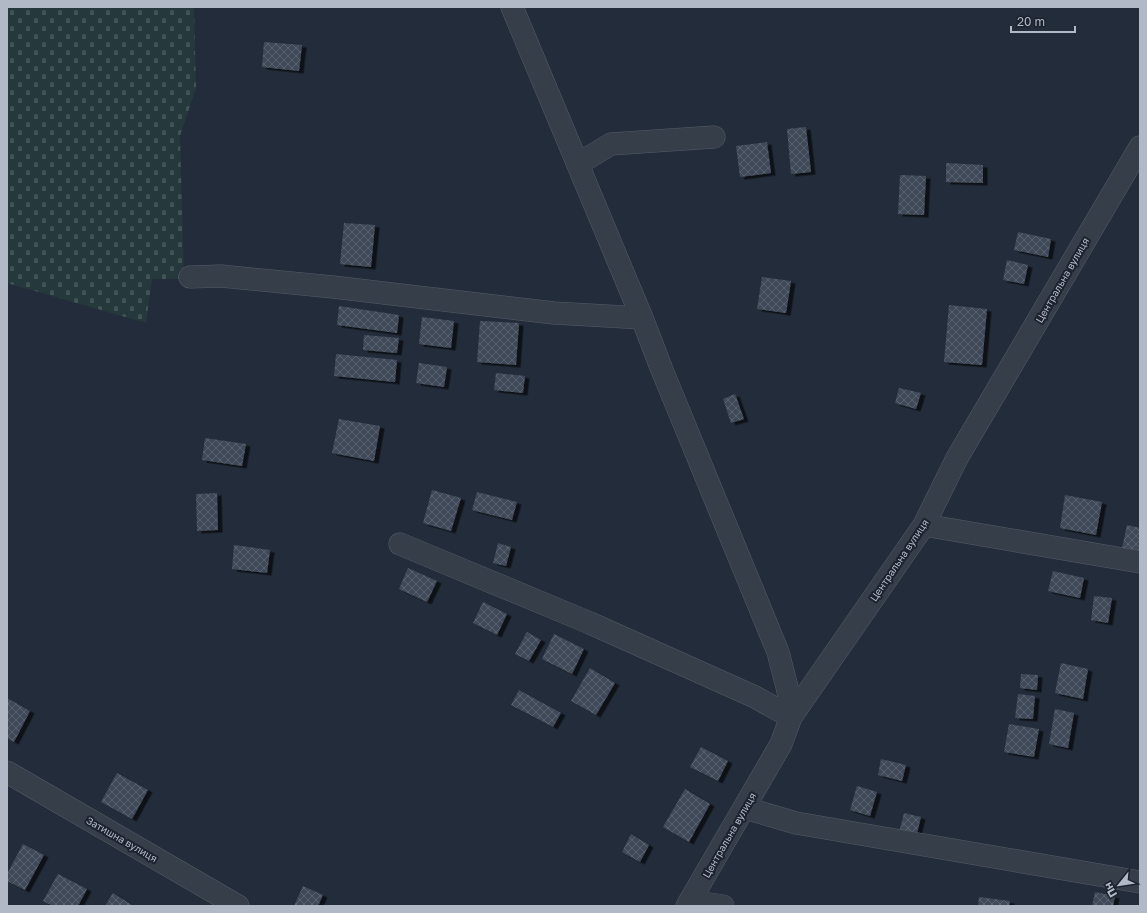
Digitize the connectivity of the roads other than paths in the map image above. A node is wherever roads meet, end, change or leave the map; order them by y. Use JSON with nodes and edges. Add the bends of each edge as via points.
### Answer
{"nodes":[{"id":1,"x":512,"y":7,"type":"edge"},
{"id":2,"x":714,"y":137,"type":"dead end"},
{"id":3,"x":1140,"y":147,"type":"edge"},
{"id":4,"x":578,"y":164,"type":"junction"},
{"id":5,"x":190,"y":277,"type":"dead end"},
{"id":6,"x":642,"y":318,"type":"junction"},
{"id":7,"x":924,"y":525,"type":"junction"},
{"id":8,"x":400,"y":544,"type":"dead end"},
{"id":9,"x":1140,"y":562,"type":"edge"},
{"id":10,"x":791,"y":717,"type":"junction"},
{"id":11,"x":7,"y":772,"type":"edge"},
{"id":12,"x":745,"y":808,"type":"junction"},
{"id":13,"x":1140,"y":882,"type":"edge"},
{"id":14,"x":688,"y":903,"type":"edge"},
{"id":15,"x":238,"y":906,"type":"edge"},
{"id":16,"x":723,"y":906,"type":"edge"}],
"edges":[{"from":1,"to":4,"type":"street"},
{"from":2,"to":4,"type":"street","via":[[611,144]]},
{"from":3,"to":7,"type":"street","name":"Центральна вулиця","via":[[957,458]]},
{"from":4,"to":6,"type":"street"},
{"from":5,"to":6,"type":"street","via":[[221,276],[554,313]]},
{"from":6,"to":10,"type":"street","via":[[778,652],[788,691]]},
{"from":7,"to":9,"type":"street"},
{"from":7,"to":10,"type":"street","name":"Центральна вулиця"},
{"from":8,"to":10,"type":"street","via":[[590,623],[755,697]]},
{"from":10,"to":12,"type":"street","name":"Центральна вулиця","via":[[781,744]]},
{"from":11,"to":15,"type":"street","name":"Затишна вулиця"},
{"from":12,"to":13,"type":"street","via":[[796,823]]},
{"from":12,"to":14,"type":"street","name":"Центральна вулиця"},
{"from":14,"to":16,"type":"street"}]}
